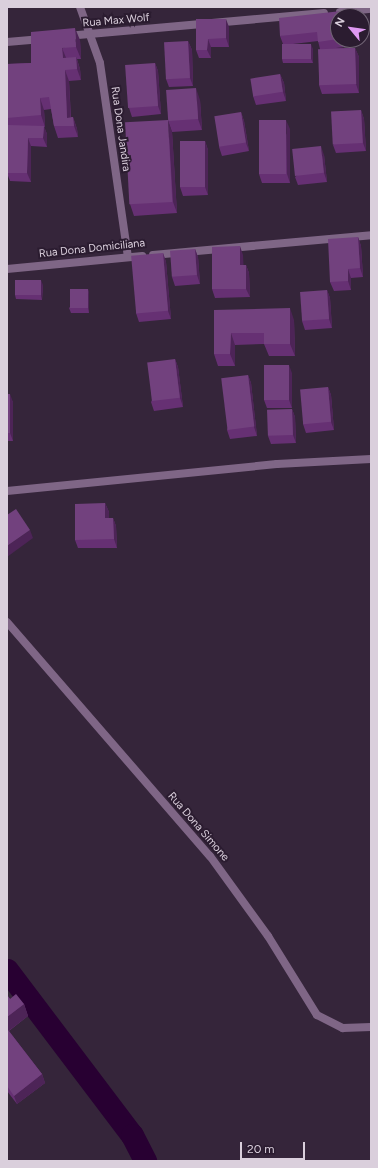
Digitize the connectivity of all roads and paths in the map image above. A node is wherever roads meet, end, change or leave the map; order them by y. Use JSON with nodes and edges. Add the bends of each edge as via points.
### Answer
{"nodes":[{"id":1,"x":80,"y":7,"type":"edge"},
{"id":2,"x":371,"y":9,"type":"edge"},
{"id":3,"x":91,"y":34,"type":"junction"},
{"id":4,"x":7,"y":42,"type":"edge"},
{"id":5,"x":371,"y":235,"type":"edge"},
{"id":6,"x":128,"y":257,"type":"junction"},
{"id":7,"x":7,"y":269,"type":"edge"},
{"id":8,"x":371,"y":459,"type":"edge"},
{"id":9,"x":7,"y":491,"type":"edge"},
{"id":10,"x":7,"y":622,"type":"edge"},
{"id":11,"x":371,"y":1027,"type":"edge"}],
"edges":[{"from":1,"to":3,"type":"street","name":"Rua Dona Jandira"},
{"from":2,"to":3,"type":"street","name":"Rua Max Wolf"},
{"from":3,"to":4,"type":"street","name":"Rua Max Wolf"},
{"from":3,"to":6,"type":"street","name":"Rua Dona Jandira","via":[[100,63]]},
{"from":5,"to":6,"type":"street","name":"Rua Dona Domiciliana"},
{"from":6,"to":7,"type":"street","name":"Rua Dona Domiciliana"},
{"from":8,"to":9,"type":"street","via":[[277,464]]},
{"from":10,"to":11,"type":"street","name":"Rua Dona Simone","via":[[210,856],[264,930],[317,1015],[343,1028]]}]}
